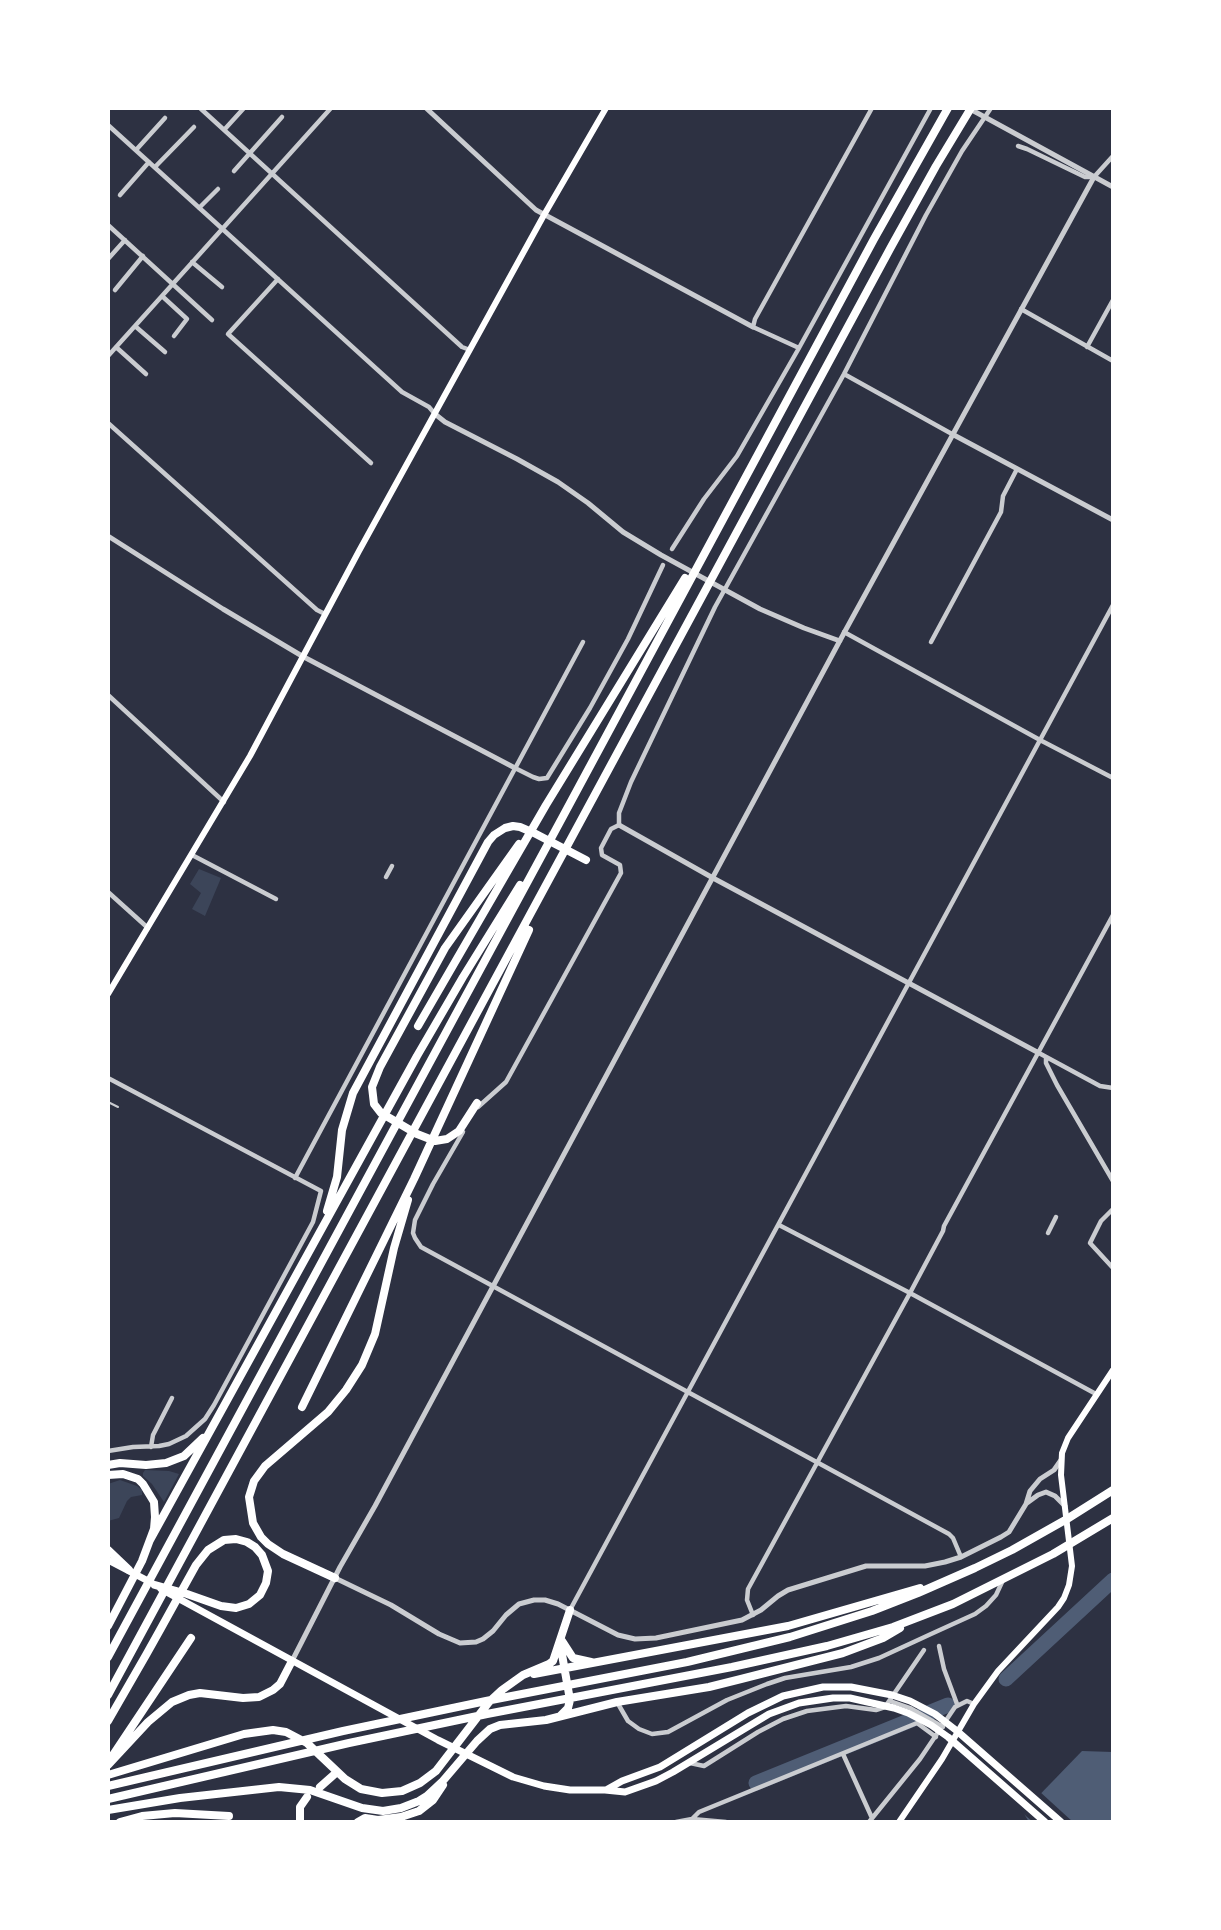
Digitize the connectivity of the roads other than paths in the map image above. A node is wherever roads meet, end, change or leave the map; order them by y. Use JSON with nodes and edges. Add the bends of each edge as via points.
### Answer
{"nodes":[{"id":1,"x":200,"y":108,"type":"edge"},
{"id":2,"x":244,"y":108,"type":"edge"},
{"id":3,"x":331,"y":108,"type":"edge"},
{"id":4,"x":426,"y":108,"type":"edge"},
{"id":5,"x":606,"y":108,"type":"edge"},
{"id":6,"x":872,"y":108,"type":"edge"},
{"id":7,"x":931,"y":108,"type":"edge"},
{"id":8,"x":948,"y":108,"type":"edge"},
{"id":9,"x":970,"y":108,"type":"edge"},
{"id":10,"x":991,"y":108,"type":"edge"},
{"id":11,"x":282,"y":117,"type":"dead end"},
{"id":12,"x":165,"y":118,"type":"dead end"},
{"id":13,"x":108,"y":125,"type":"edge"},
{"id":14,"x":194,"y":127,"type":"dead end"},
{"id":15,"x":224,"y":130,"type":"junction"},
{"id":16,"x":1017,"y":146,"type":"dead end"},
{"id":17,"x":136,"y":150,"type":"junction"},
{"id":18,"x":250,"y":153,"type":"junction"},
{"id":19,"x":1113,"y":156,"type":"edge"},
{"id":20,"x":149,"y":162,"type":"junction"},
{"id":21,"x":155,"y":167,"type":"junction"},
{"id":22,"x":234,"y":171,"type":"dead end"},
{"id":23,"x":272,"y":174,"type":"junction"},
{"id":24,"x":1094,"y":177,"type":"junction"},
{"id":25,"x":1113,"y":187,"type":"edge"},
{"id":26,"x":218,"y":189,"type":"dead end"},
{"id":27,"x":120,"y":195,"type":"dead end"},
{"id":28,"x":199,"y":208,"type":"junction"},
{"id":29,"x":544,"y":215,"type":"junction"},
{"id":30,"x":108,"y":225,"type":"edge"},
{"id":31,"x":222,"y":229,"type":"junction"},
{"id":32,"x":125,"y":240,"type":"junction"},
{"id":33,"x":143,"y":256,"type":"junction"},
{"id":34,"x":108,"y":259,"type":"edge"},
{"id":35,"x":192,"y":262,"type":"junction"},
{"id":36,"x":278,"y":279,"type":"junction"},
{"id":37,"x":173,"y":283,"type":"junction"},
{"id":38,"x":222,"y":287,"type":"dead end"},
{"id":39,"x":115,"y":290,"type":"dead end"},
{"id":40,"x":162,"y":296,"type":"junction"},
{"id":41,"x":1113,"y":300,"type":"edge"},
{"id":42,"x":1021,"y":309,"type":"junction"},
{"id":43,"x":212,"y":320,"type":"dead end"},
{"id":44,"x":135,"y":326,"type":"junction"},
{"id":45,"x":753,"y":327,"type":"junction"},
{"id":46,"x":174,"y":336,"type":"dead end"},
{"id":47,"x":116,"y":347,"type":"junction"},
{"id":48,"x":1087,"y":347,"type":"junction"},
{"id":49,"x":799,"y":348,"type":"junction"},
{"id":50,"x":470,"y":350,"type":"junction"},
{"id":51,"x":165,"y":352,"type":"dead end"},
{"id":52,"x":108,"y":356,"type":"edge"},
{"id":53,"x":1113,"y":361,"type":"edge"},
{"id":54,"x":146,"y":374,"type":"dead end"},
{"id":55,"x":844,"y":374,"type":"junction"},
{"id":56,"x":435,"y":414,"type":"junction"},
{"id":57,"x":108,"y":423,"type":"edge"},
{"id":58,"x":952,"y":434,"type":"junction"},
{"id":59,"x":370,"y":463,"type":"dead end"},
{"id":60,"x":1017,"y":469,"type":"junction"},
{"id":61,"x":727,"y":512,"type":"junction"},
{"id":62,"x":1113,"y":520,"type":"edge"},
{"id":63,"x":108,"y":536,"type":"edge"},
{"id":64,"x":672,"y":549,"type":"dead end"},
{"id":65,"x":663,"y":565,"type":"dead end"},
{"id":66,"x":1113,"y":605,"type":"edge"},
{"id":67,"x":325,"y":614,"type":"junction"},
{"id":68,"x":844,"y":632,"type":"junction"},
{"id":69,"x":840,"y":641,"type":"junction"},
{"id":70,"x":584,"y":642,"type":"dead end"},
{"id":71,"x":931,"y":642,"type":"dead end"},
{"id":72,"x":303,"y":656,"type":"junction"},
{"id":73,"x":108,"y":695,"type":"edge"},
{"id":74,"x":1040,"y":740,"type":"junction"},
{"id":75,"x":515,"y":768,"type":"junction"},
{"id":76,"x":1113,"y":778,"type":"edge"},
{"id":77,"x":224,"y":802,"type":"junction"},
{"id":78,"x":546,"y":805,"type":"junction"},
{"id":79,"x":561,"y":820,"type":"junction"},
{"id":80,"x":619,"y":825,"type":"junction"},
{"id":81,"x":192,"y":855,"type":"junction"},
{"id":82,"x":561,"y":860,"type":"junction"},
{"id":83,"x":586,"y":860,"type":"dead end"},
{"id":84,"x":392,"y":866,"type":"dead end"},
{"id":85,"x":386,"y":877,"type":"dead end"},
{"id":86,"x":713,"y":878,"type":"junction"},
{"id":87,"x":108,"y":891,"type":"edge"},
{"id":88,"x":276,"y":899,"type":"dead end"},
{"id":89,"x":1113,"y":915,"type":"edge"},
{"id":90,"x":148,"y":928,"type":"junction"},
{"id":91,"x":909,"y":983,"type":"junction"},
{"id":92,"x":108,"y":994,"type":"edge"},
{"id":93,"x":418,"y":1026,"type":"dead end"},
{"id":94,"x":1037,"y":1052,"type":"junction"},
{"id":95,"x":1046,"y":1057,"type":"junction"},
{"id":96,"x":108,"y":1078,"type":"edge"},
{"id":97,"x":1113,"y":1088,"type":"edge"},
{"id":98,"x":108,"y":1102,"type":"edge"},
{"id":99,"x":477,"y":1103,"type":"dead end"},
{"id":100,"x":118,"y":1107,"type":"dead end"},
{"id":101,"x":294,"y":1178,"type":"junction"},
{"id":102,"x":414,"y":1179,"type":"junction"},
{"id":103,"x":1113,"y":1181,"type":"edge"},
{"id":104,"x":1113,"y":1209,"type":"edge"},
{"id":105,"x":1056,"y":1217,"type":"dead end"},
{"id":106,"x":324,"y":1223,"type":"junction"},
{"id":107,"x":779,"y":1225,"type":"junction"},
{"id":108,"x":1048,"y":1233,"type":"dead end"},
{"id":109,"x":1113,"y":1269,"type":"edge"},
{"id":110,"x":493,"y":1285,"type":"junction"},
{"id":111,"x":910,"y":1293,"type":"junction"},
{"id":112,"x":1113,"y":1370,"type":"edge"},
{"id":113,"x":687,"y":1393,"type":"junction"},
{"id":114,"x":1096,"y":1394,"type":"junction"},
{"id":115,"x":172,"y":1398,"type":"dead end"},
{"id":116,"x":302,"y":1407,"type":"dead end"},
{"id":117,"x":224,"y":1409,"type":"junction"},
{"id":118,"x":151,"y":1447,"type":"junction"},
{"id":119,"x":108,"y":1451,"type":"edge"},
{"id":120,"x":1061,"y":1460,"type":"junction"},
{"id":121,"x":816,"y":1462,"type":"junction"},
{"id":122,"x":108,"y":1465,"type":"edge"},
{"id":123,"x":108,"y":1475,"type":"edge"},
{"id":124,"x":1113,"y":1490,"type":"edge"},
{"id":125,"x":1026,"y":1504,"type":"junction"},
{"id":126,"x":1065,"y":1506,"type":"junction"},
{"id":127,"x":1113,"y":1518,"type":"edge"},
{"id":128,"x":1067,"y":1519,"type":"junction"},
{"id":129,"x":150,"y":1540,"type":"junction"},
{"id":130,"x":1071,"y":1544,"type":"junction"},
{"id":131,"x":108,"y":1550,"type":"edge"},
{"id":132,"x":961,"y":1557,"type":"junction"},
{"id":133,"x":108,"y":1560,"type":"edge"},
{"id":134,"x":129,"y":1570,"type":"junction"},
{"id":135,"x":335,"y":1578,"type":"junction"},
{"id":136,"x":950,"y":1580,"type":"junction"},
{"id":137,"x":1004,"y":1580,"type":"junction"},
{"id":138,"x":155,"y":1585,"type":"joint"},
{"id":139,"x":186,"y":1598,"type":"junction"},
{"id":140,"x":570,"y":1610,"type":"junction"},
{"id":141,"x":753,"y":1615,"type":"junction"},
{"id":142,"x":922,"y":1616,"type":"junction"},
{"id":143,"x":108,"y":1626,"type":"edge"},
{"id":144,"x":191,"y":1638,"type":"dead end"},
{"id":145,"x":560,"y":1638,"type":"junction"},
{"id":146,"x":939,"y":1647,"type":"dead end"},
{"id":147,"x":924,"y":1650,"type":"dead end"},
{"id":148,"x":108,"y":1657,"type":"edge"},
{"id":149,"x":292,"y":1661,"type":"junction"},
{"id":150,"x":602,"y":1663,"type":"junction"},
{"id":151,"x":564,"y":1670,"type":"junction"},
{"id":152,"x":516,"y":1680,"type":"junction"},
{"id":153,"x":108,"y":1695,"type":"edge"},
{"id":154,"x":890,"y":1701,"type":"junction"},
{"id":155,"x":616,"y":1702,"type":"junction"},
{"id":156,"x":957,"y":1704,"type":"junction"},
{"id":157,"x":974,"y":1704,"type":"junction"},
{"id":158,"x":559,"y":1717,"type":"junction"},
{"id":159,"x":108,"y":1721,"type":"edge"},
{"id":160,"x":943,"y":1727,"type":"junction"},
{"id":161,"x":936,"y":1737,"type":"junction"},
{"id":162,"x":454,"y":1748,"type":"junction"},
{"id":163,"x":466,"y":1754,"type":"junction"},
{"id":164,"x":843,"y":1754,"type":"junction"},
{"id":165,"x":690,"y":1763,"type":"junction"},
{"id":166,"x":108,"y":1764,"type":"edge"},
{"id":167,"x":337,"y":1772,"type":"junction"},
{"id":168,"x":449,"y":1773,"type":"junction"},
{"id":169,"x":108,"y":1775,"type":"edge"},
{"id":170,"x":108,"y":1786,"type":"edge"},
{"id":171,"x":320,"y":1787,"type":"dead end"},
{"id":172,"x":606,"y":1790,"type":"junction"},
{"id":173,"x":307,"y":1797,"type":"dead end"},
{"id":174,"x":108,"y":1799,"type":"edge"},
{"id":175,"x":108,"y":1810,"type":"edge"},
{"id":176,"x":229,"y":1816,"type":"dead end"},
{"id":177,"x":692,"y":1818,"type":"junction"},
{"id":178,"x":871,"y":1820,"type":"edge"},
{"id":179,"x":120,"y":1822,"type":"edge"},
{"id":180,"x":300,"y":1822,"type":"edge"},
{"id":181,"x":358,"y":1822,"type":"edge"},
{"id":182,"x":676,"y":1822,"type":"edge"},
{"id":183,"x":726,"y":1822,"type":"edge"},
{"id":184,"x":899,"y":1822,"type":"edge"},
{"id":185,"x":1045,"y":1822,"type":"edge"},
{"id":186,"x":1061,"y":1822,"type":"edge"}],
"edges":[{"from":1,"to":15,"type":"street"},
{"from":2,"to":15,"type":"street"},
{"from":3,"to":23,"type":"street"},
{"from":4,"to":29,"type":"street"},
{"from":5,"to":29,"type":"main road"},
{"from":6,"to":45,"type":"street"},
{"from":7,"to":49,"type":"street"},
{"from":8,"to":61,"type":"highway"},
{"from":9,"to":24,"type":"street"},
{"from":9,"to":82,"type":"highway"},
{"from":10,"to":55,"type":"street","via":[[930,207]]},
{"from":11,"to":18,"type":"street"},
{"from":12,"to":17,"type":"street"},
{"from":13,"to":17,"type":"street"},
{"from":14,"to":21,"type":"street"},
{"from":15,"to":18,"type":"street"},
{"from":16,"to":24,"type":"street","via":[[1085,177]]},
{"from":17,"to":20,"type":"street"},
{"from":18,"to":22,"type":"street"},
{"from":18,"to":23,"type":"street"},
{"from":19,"to":24,"type":"street"},
{"from":20,"to":21,"type":"street"},
{"from":20,"to":27,"type":"street"},
{"from":21,"to":28,"type":"street"},
{"from":23,"to":31,"type":"street"},
{"from":23,"to":50,"type":"street","via":[[462,347]]},
{"from":24,"to":25,"type":"street"},
{"from":24,"to":42,"type":"street"},
{"from":26,"to":28,"type":"street"},
{"from":28,"to":31,"type":"street"},
{"from":29,"to":45,"type":"street"},
{"from":29,"to":50,"type":"main road"},
{"from":30,"to":32,"type":"street"},
{"from":31,"to":35,"type":"street"},
{"from":31,"to":36,"type":"street"},
{"from":32,"to":33,"type":"street"},
{"from":32,"to":34,"type":"street"},
{"from":33,"to":37,"type":"street"},
{"from":33,"to":39,"type":"street"},
{"from":35,"to":37,"type":"street"},
{"from":35,"to":38,"type":"street"},
{"from":36,"to":56,"type":"street","via":[[402,392]]},
{"from":36,"to":59,"type":"street","via":[[228,334]]},
{"from":37,"to":40,"type":"street"},
{"from":37,"to":43,"type":"street"},
{"from":40,"to":44,"type":"street"},
{"from":40,"to":46,"type":"street","via":[[187,319]]},
{"from":41,"to":48,"type":"street"},
{"from":42,"to":48,"type":"street"},
{"from":42,"to":58,"type":"street"},
{"from":44,"to":47,"type":"street"},
{"from":44,"to":51,"type":"street"},
{"from":45,"to":49,"type":"street"},
{"from":47,"to":52,"type":"street"},
{"from":47,"to":54,"type":"street"},
{"from":48,"to":53,"type":"street"},
{"from":49,"to":64,"type":"street","via":[[737,456]]},
{"from":50,"to":56,"type":"main road"},
{"from":55,"to":58,"type":"street"},
{"from":55,"to":80,"type":"street","via":[[715,607],[631,783],[619,813]]},
{"from":56,"to":67,"type":"main road"},
{"from":56,"to":69,"type":"street","via":[[558,482],[623,532],[676,564],[776,616]]},
{"from":57,"to":67,"type":"street"},
{"from":58,"to":60,"type":"street"},
{"from":58,"to":68,"type":"street"},
{"from":60,"to":62,"type":"street"},
{"from":60,"to":71,"type":"street","via":[[1003,495],[1001,512]]},
{"from":61,"to":78,"type":"highway"},
{"from":61,"to":79,"type":"highway"},
{"from":63,"to":72,"type":"street"},
{"from":65,"to":75,"type":"street","via":[[628,639],[547,778],[539,779]]},
{"from":66,"to":74,"type":"street"},
{"from":67,"to":72,"type":"main road"},
{"from":68,"to":69,"type":"street"},
{"from":68,"to":74,"type":"street"},
{"from":69,"to":86,"type":"street"},
{"from":70,"to":75,"type":"street"},
{"from":72,"to":75,"type":"street"},
{"from":72,"to":77,"type":"main road"},
{"from":73,"to":77,"type":"street"},
{"from":74,"to":76,"type":"street"},
{"from":74,"to":91,"type":"street"},
{"from":75,"to":101,"type":"street"},
{"from":77,"to":81,"type":"main road"},
{"from":78,"to":93,"type":"highway"},
{"from":78,"to":99,"type":"highway","via":[[445,948],[376,1074],[371,1094],[386,1117],[417,1134],[441,1141],[459,1131]]},
{"from":79,"to":106,"type":"highway","via":[[463,977]]},
{"from":79,"to":148,"type":"highway"},
{"from":80,"to":86,"type":"street"},
{"from":80,"to":110,"type":"street","via":[[611,829],[601,852],[620,865],[621,873],[506,1083],[478,1108],[433,1184],[413,1227],[414,1238],[421,1247]]},
{"from":81,"to":88,"type":"street"},
{"from":81,"to":90,"type":"main road"},
{"from":82,"to":102,"type":"highway"},
{"from":82,"to":153,"type":"highway"},
{"from":83,"to":106,"type":"highway","via":[[534,832],[513,826],[501,830],[488,842],[357,1082],[345,1117],[337,1177]]},
{"from":84,"to":85,"type":"street"},
{"from":86,"to":91,"type":"street"},
{"from":86,"to":110,"type":"street"},
{"from":87,"to":90,"type":"street"},
{"from":89,"to":94,"type":"street"},
{"from":90,"to":92,"type":"main road"},
{"from":91,"to":94,"type":"street"},
{"from":91,"to":107,"type":"street"},
{"from":94,"to":95,"type":"street"},
{"from":94,"to":111,"type":"street"},
{"from":95,"to":97,"type":"street","via":[[1100,1086]]},
{"from":95,"to":103,"type":"street","via":[[1057,1085]]},
{"from":96,"to":101,"type":"street"},
{"from":98,"to":100,"type":"lane"},
{"from":101,"to":118,"type":"street","via":[[321,1191],[313,1222],[210,1413],[186,1436]]},
{"from":102,"to":116,"type":"highway"},
{"from":102,"to":135,"type":"highway","via":[[377,1326],[362,1365],[328,1412],[265,1466],[249,1497],[253,1523],[268,1544]]},
{"from":104,"to":109,"type":"street","via":[[1101,1221],[1090,1244]]},
{"from":105,"to":108,"type":"street"},
{"from":106,"to":117,"type":"highway"},
{"from":107,"to":111,"type":"street"},
{"from":107,"to":113,"type":"street"},
{"from":110,"to":113,"type":"street"},
{"from":110,"to":135,"type":"street"},
{"from":111,"to":114,"type":"street"},
{"from":111,"to":121,"type":"street"},
{"from":112,"to":114,"type":"main road"},
{"from":113,"to":121,"type":"street"},
{"from":113,"to":140,"type":"street"},
{"from":114,"to":120,"type":"main road","via":[[1068,1438]]},
{"from":115,"to":118,"type":"street"},
{"from":117,"to":122,"type":"highway","via":[[184,1456],[157,1465]]},
{"from":117,"to":129,"type":"highway"},
{"from":118,"to":119,"type":"street"},
{"from":120,"to":125,"type":"street","via":[[1030,1491]]},
{"from":120,"to":126,"type":"main road"},
{"from":121,"to":132,"type":"street","via":[[949,1534]]},
{"from":121,"to":141,"type":"street","via":[[748,1589]]},
{"from":123,"to":129,"type":"highway","via":[[131,1476],[147,1489],[155,1510]]},
{"from":124,"to":128,"type":"highway"},
{"from":125,"to":126,"type":"street","via":[[1046,1492]]},
{"from":125,"to":132,"type":"street","via":[[1009,1532]]},
{"from":126,"to":128,"type":"main road"},
{"from":127,"to":130,"type":"highway"},
{"from":128,"to":130,"type":"main road"},
{"from":128,"to":136,"type":"highway"},
{"from":129,"to":143,"type":"highway"},
{"from":130,"to":137,"type":"highway"},
{"from":130,"to":157,"type":"main road","via":[[1072,1570],[1064,1598],[998,1671]]},
{"from":131,"to":134,"type":"highway"},
{"from":132,"to":141,"type":"street","via":[[925,1566],[873,1565],[855,1569],[788,1590]]},
{"from":133,"to":134,"type":"main road"},
{"from":134,"to":138,"type":"main road"},
{"from":135,"to":140,"type":"street","via":[[460,1643],[483,1639],[519,1604],[545,1600]]},
{"from":135,"to":149,"type":"street"},
{"from":136,"to":150,"type":"highway","via":[[788,1626]]},
{"from":136,"to":170,"type":"highway","via":[[872,1611],[736,1652],[343,1731]]},
{"from":137,"to":142,"type":"highway"},
{"from":137,"to":155,"type":"street","via":[[996,1595],[975,1614],[879,1658],[767,1684],[727,1700],[668,1732],[652,1734],[639,1729],[628,1721]]},
{"from":138,"to":139,"type":"highway"},
{"from":139,"to":149,"type":"main road"},
{"from":139,"to":159,"type":"highway","via":[[228,1608],[249,1604],[266,1583],[264,1559],[251,1544],[236,1539],[224,1540],[207,1550]]},
{"from":140,"to":141,"type":"street","via":[[618,1635],[644,1639],[729,1624]]},
{"from":140,"to":145,"type":"highway"},
{"from":142,"to":155,"type":"highway","via":[[883,1638],[818,1660],[709,1687]]},
{"from":142,"to":174,"type":"highway","via":[[797,1653],[360,1740]]},
{"from":144,"to":166,"type":"highway"},
{"from":145,"to":150,"type":"highway","via":[[573,1658]]},
{"from":145,"to":151,"type":"highway"},
{"from":145,"to":152,"type":"highway","via":[[553,1661]]},
{"from":146,"to":156,"type":"street"},
{"from":147,"to":154,"type":"street"},
{"from":149,"to":162,"type":"main road"},
{"from":149,"to":166,"type":"highway","via":[[280,1684],[259,1697],[200,1694],[172,1702]]},
{"from":150,"to":151,"type":"highway"},
{"from":151,"to":152,"type":"highway"},
{"from":151,"to":158,"type":"highway","via":[[570,1704]]},
{"from":152,"to":162,"type":"highway","via":[[495,1696]]},
{"from":154,"to":160,"type":"street"},
{"from":154,"to":165,"type":"street","via":[[876,1710],[825,1708],[783,1719],[704,1766]]},
{"from":155,"to":158,"type":"highway"},
{"from":156,"to":157,"type":"street"},
{"from":156,"to":160,"type":"street"},
{"from":157,"to":184,"type":"main road"},
{"from":158,"to":163,"type":"highway","via":[[500,1725],[483,1735]]},
{"from":160,"to":161,"type":"street"},
{"from":161,"to":164,"type":"street","via":[[917,1723]]},
{"from":161,"to":178,"type":"street"},
{"from":162,"to":163,"type":"main road"},
{"from":162,"to":167,"type":"highway","via":[[436,1771],[402,1791],[368,1791],[354,1786]]},
{"from":163,"to":168,"type":"highway"},
{"from":163,"to":172,"type":"main road","via":[[513,1777],[544,1786]]},
{"from":164,"to":177,"type":"street"},
{"from":164,"to":178,"type":"street"},
{"from":165,"to":172,"type":"main road","via":[[640,1788],[625,1792]]},
{"from":165,"to":185,"type":"main road","via":[[785,1707],[834,1698],[866,1700],[908,1713],[948,1737]]},
{"from":167,"to":169,"type":"highway","via":[[293,1735],[258,1731]]},
{"from":167,"to":171,"type":"highway"},
{"from":168,"to":175,"type":"highway","via":[[418,1801],[383,1810],[362,1808],[296,1787]]},
{"from":168,"to":181,"type":"highway","via":[[439,1793],[419,1811]]},
{"from":172,"to":186,"type":"main road","via":[[660,1767],[764,1705],[795,1692],[837,1687],[873,1690],[910,1701],[944,1720]]},
{"from":173,"to":180,"type":"highway","via":[[300,1807]]},
{"from":176,"to":179,"type":"highway","via":[[175,1813]]},
{"from":177,"to":182,"type":"street"},
{"from":177,"to":183,"type":"street"}]}
